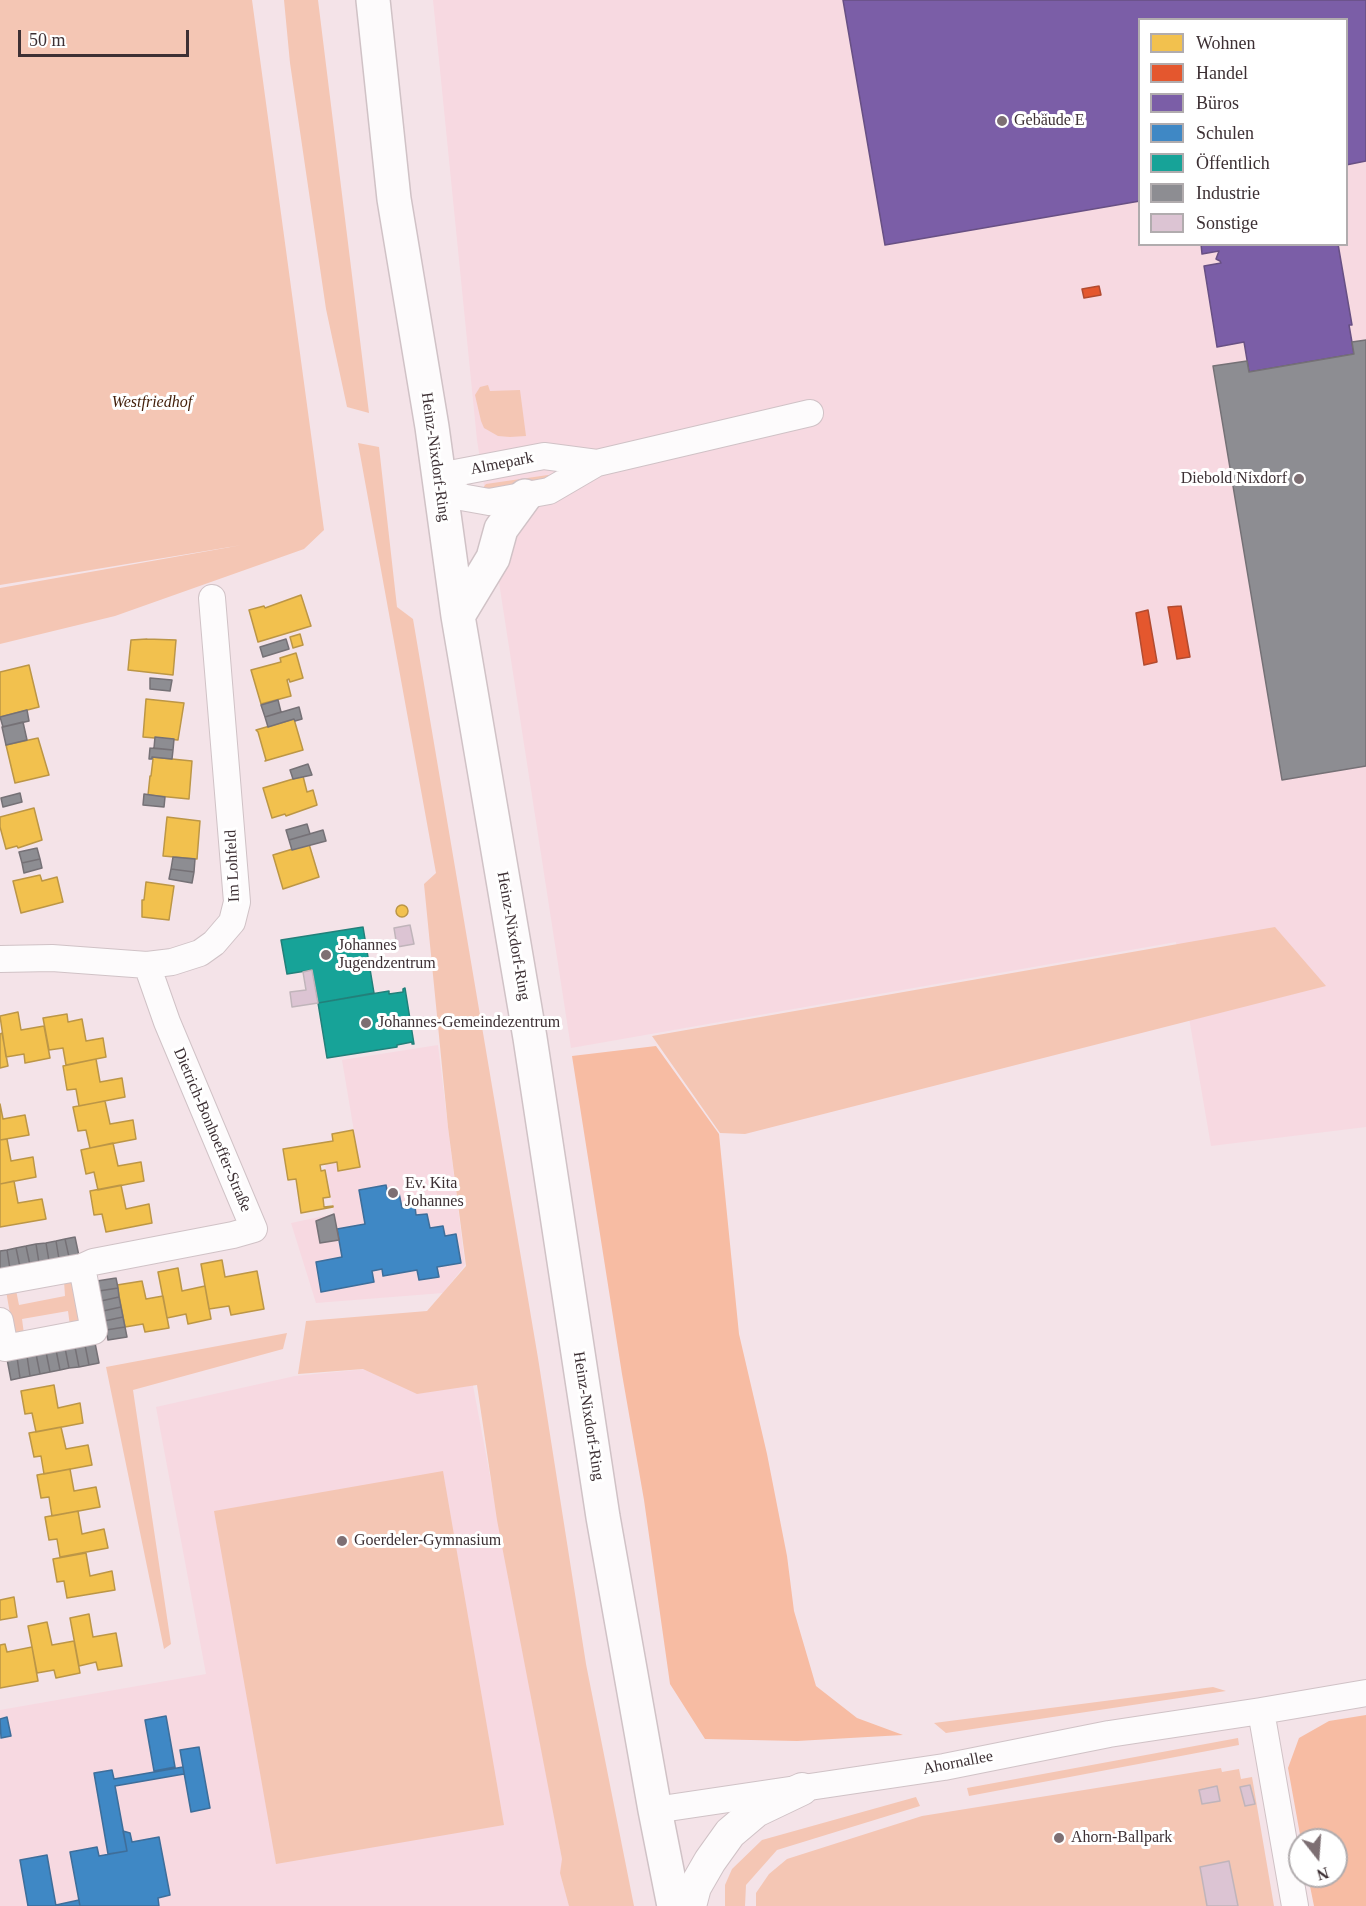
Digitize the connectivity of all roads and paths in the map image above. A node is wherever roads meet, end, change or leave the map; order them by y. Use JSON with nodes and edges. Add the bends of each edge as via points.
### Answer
{"nodes":[{"id":1,"x":373,"y":0,"type":"edge"},
{"id":2,"x":810,"y":413,"type":"dead end"},
{"id":3,"x":597,"y":463,"type":"junction"},
{"id":4,"x":438,"y":476,"type":"junction"},
{"id":5,"x":525,"y":496,"type":"junction"},
{"id":6,"x":212,"y":598,"type":"dead end"},
{"id":7,"x":458,"y":616,"type":"junction"},
{"id":8,"x":0,"y":959,"type":"edge"},
{"id":9,"x":147,"y":965,"type":"junction"},
{"id":10,"x":82,"y":1267,"type":"junction"},
{"id":11,"x":0,"y":1282,"type":"edge"},
{"id":12,"x":0,"y":1321,"type":"edge"},
{"id":13,"x":1366,"y":1693,"type":"edge"},
{"id":14,"x":1261,"y":1711,"type":"junction"},
{"id":15,"x":802,"y":1789,"type":"junction"},
{"id":16,"x":655,"y":1810,"type":"junction"},
{"id":17,"x":674,"y":1906,"type":"edge"},
{"id":18,"x":690,"y":1906,"type":"edge"},
{"id":19,"x":1295,"y":1906,"type":"edge"}],
"edges":[{"from":1,"to":4,"type":"main road","name":"Heinz-Nixdorf-Ring","via":[[394,199]]},
{"from":2,"to":3,"type":"street","name":"Almepark"},
{"from":3,"to":4,"type":"street","name":"Almepark","via":[[544,456]]},
{"from":3,"to":5,"type":"street","name":"Almepark","via":[[549,491]]},
{"from":4,"to":5,"type":"street","name":"Almepark","via":[[461,497],[489,502]]},
{"from":4,"to":7,"type":"main road","name":"Heinz-Nixdorf-Ring"},
{"from":5,"to":7,"type":"main road","via":[[501,530],[493,558]]},
{"from":6,"to":9,"type":"street","name":"Im Lohfeld","via":[[237,902],[232,922],[200,953]]},
{"from":7,"to":16,"type":"main road","name":"Heinz-Nixdorf-Ring","via":[[530,1038],[603,1517]]},
{"from":8,"to":9,"type":"street","name":"Im Lohfeld","via":[[52,958]]},
{"from":9,"to":10,"type":"street","name":"Dietrich-Bonhoeffer-Straße","via":[[254,1229]]},
{"from":10,"to":11,"type":"street","name":"Dietrich-Bonhoeffer-Straße"},
{"from":10,"to":12,"type":"street","via":[[94,1331],[6,1348]]},
{"from":13,"to":14,"type":"street","name":"Ahornallee"},
{"from":14,"to":15,"type":"street","name":"Ahornallee"},
{"from":14,"to":19,"type":"street"},
{"from":15,"to":16,"type":"street","name":"Ahornallee"},
{"from":15,"to":18,"type":"street","via":[[756,1810],[730,1833],[695,1887]]},
{"from":16,"to":17,"type":"main road","name":"Heinz-Nixdorf-Ring"}]}
